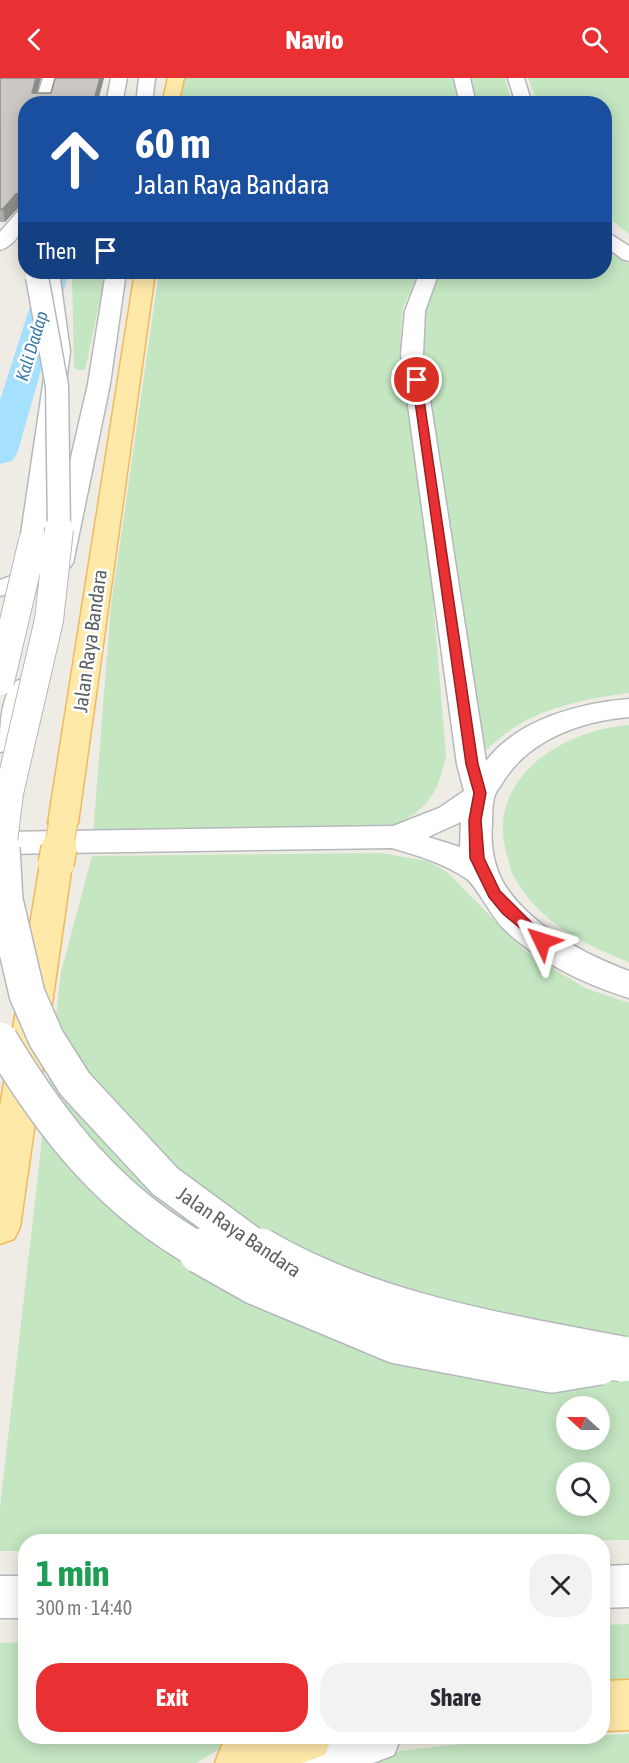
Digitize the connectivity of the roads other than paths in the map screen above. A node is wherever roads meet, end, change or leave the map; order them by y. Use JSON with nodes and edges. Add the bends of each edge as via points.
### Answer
{"nodes":[{"id":1,"x":51,"y":78,"type":"edge"},
{"id":2,"x":119,"y":78,"type":"edge"},
{"id":3,"x":147,"y":78,"type":"edge"},
{"id":4,"x":176,"y":78,"type":"edge"},
{"id":5,"x":462,"y":78,"type":"edge"},
{"id":6,"x":516,"y":78,"type":"edge"},
{"id":7,"x":45,"y":96,"type":"edge"},
{"id":8,"x":116,"y":96,"type":"edge"},
{"id":9,"x":145,"y":96,"type":"edge"},
{"id":10,"x":172,"y":96,"type":"edge"},
{"id":11,"x":466,"y":96,"type":"edge"},
{"id":12,"x":522,"y":96,"type":"edge"},
{"id":13,"x":18,"y":223,"type":"edge"},
{"id":14,"x":612,"y":230,"type":"edge"},
{"id":15,"x":612,"y":242,"type":"edge"},
{"id":16,"x":629,"y":242,"type":"edge"},
{"id":17,"x":0,"y":244,"type":"edge"},
{"id":18,"x":629,"y":255,"type":"edge"},
{"id":19,"x":37,"y":279,"type":"edge"},
{"id":20,"x":50,"y":279,"type":"edge"},
{"id":21,"x":115,"y":279,"type":"edge"},
{"id":22,"x":144,"y":279,"type":"edge"},
{"id":23,"x":426,"y":279,"type":"edge"},
{"id":24,"x":63,"y":552,"type":"junction"},
{"id":25,"x":6,"y":587,"type":"edge"},
{"id":26,"x":0,"y":681,"type":"edge"},
{"id":27,"x":629,"y":708,"type":"edge"},
{"id":28,"x":0,"y":743,"type":"edge"},
{"id":29,"x":480,"y":793,"type":"junction"},
{"id":30,"x":393,"y":837,"type":"junction"},
{"id":31,"x":0,"y":843,"type":"edge"},
{"id":32,"x":484,"y":875,"type":"junction"},
{"id":33,"x":629,"y":985,"type":"edge"},
{"id":34,"x":0,"y":1040,"type":"edge"},
{"id":35,"x":0,"y":1227,"type":"edge"},
{"id":36,"x":625,"y":1359,"type":"edge"},
{"id":37,"x":629,"y":1586,"type":"edge"},
{"id":38,"x":610,"y":1587,"type":"edge"},
{"id":39,"x":0,"y":1597,"type":"edge"},
{"id":40,"x":18,"y":1597,"type":"edge"},
{"id":41,"x":629,"y":1705,"type":"edge"},
{"id":42,"x":610,"y":1706,"type":"edge"},
{"id":43,"x":280,"y":1744,"type":"edge"},
{"id":44,"x":356,"y":1744,"type":"edge"},
{"id":45,"x":240,"y":1763,"type":"edge"},
{"id":46,"x":301,"y":1763,"type":"edge"}],
"edges":[{"from":1,"to":7,"type":"street"},
{"from":2,"to":8,"type":"street"},
{"from":3,"to":9,"type":"street"},
{"from":4,"to":10,"type":"main road"},
{"from":5,"to":11,"type":"street"},
{"from":6,"to":12,"type":"street"},
{"from":13,"to":17,"type":"street"},
{"from":14,"to":16,"type":"street"},
{"from":15,"to":18,"type":"street"},
{"from":19,"to":36,"type":"street","name":"Jalan Raya Bandara","bridge":true,"via":[[57,386],[61,515],[49,620],[9,793],[2,852],[5,900],[15,948],[27,994],[46,1038],[75,1084],[165,1181],[256,1249],[302,1276],[427,1318]]},
{"from":20,"to":26,"type":"street","bridge":true,"via":[[59,351],[33,541]]},
{"from":21,"to":24,"type":"street","name":"Jalan Raya Bandara","via":[[99,384]]},
{"from":22,"to":35,"type":"main road","name":"Jalan Raya Bandara","bridge":true},
{"from":23,"to":29,"type":"street","via":[[415,311],[412,354],[472,764]]},
{"from":24,"to":25,"type":"street","via":[[38,573]]},
{"from":24,"to":28,"type":"street","name":"Jalan Raya Bandara","via":[[16,716]]},
{"from":27,"to":29,"type":"street","via":[[590,714],[543,731],[502,760]]},
{"from":29,"to":30,"type":"street","via":[[446,817]]},
{"from":29,"to":32,"type":"street","via":[[475,840]]},
{"from":30,"to":31,"type":"street"},
{"from":30,"to":32,"type":"street","via":[[456,857]]},
{"from":32,"to":33,"type":"street","via":[[508,911],[542,941],[580,966]]},
{"from":34,"to":36,"type":"street","bridge":true,"via":[[37,1101],[99,1175],[187,1244],[256,1281],[397,1341],[550,1371]]},
{"from":37,"to":38,"type":"street"},
{"from":39,"to":40,"type":"street"},
{"from":41,"to":42,"type":"main road"},
{"from":43,"to":45,"type":"main road"},
{"from":44,"to":46,"type":"street"}]}
